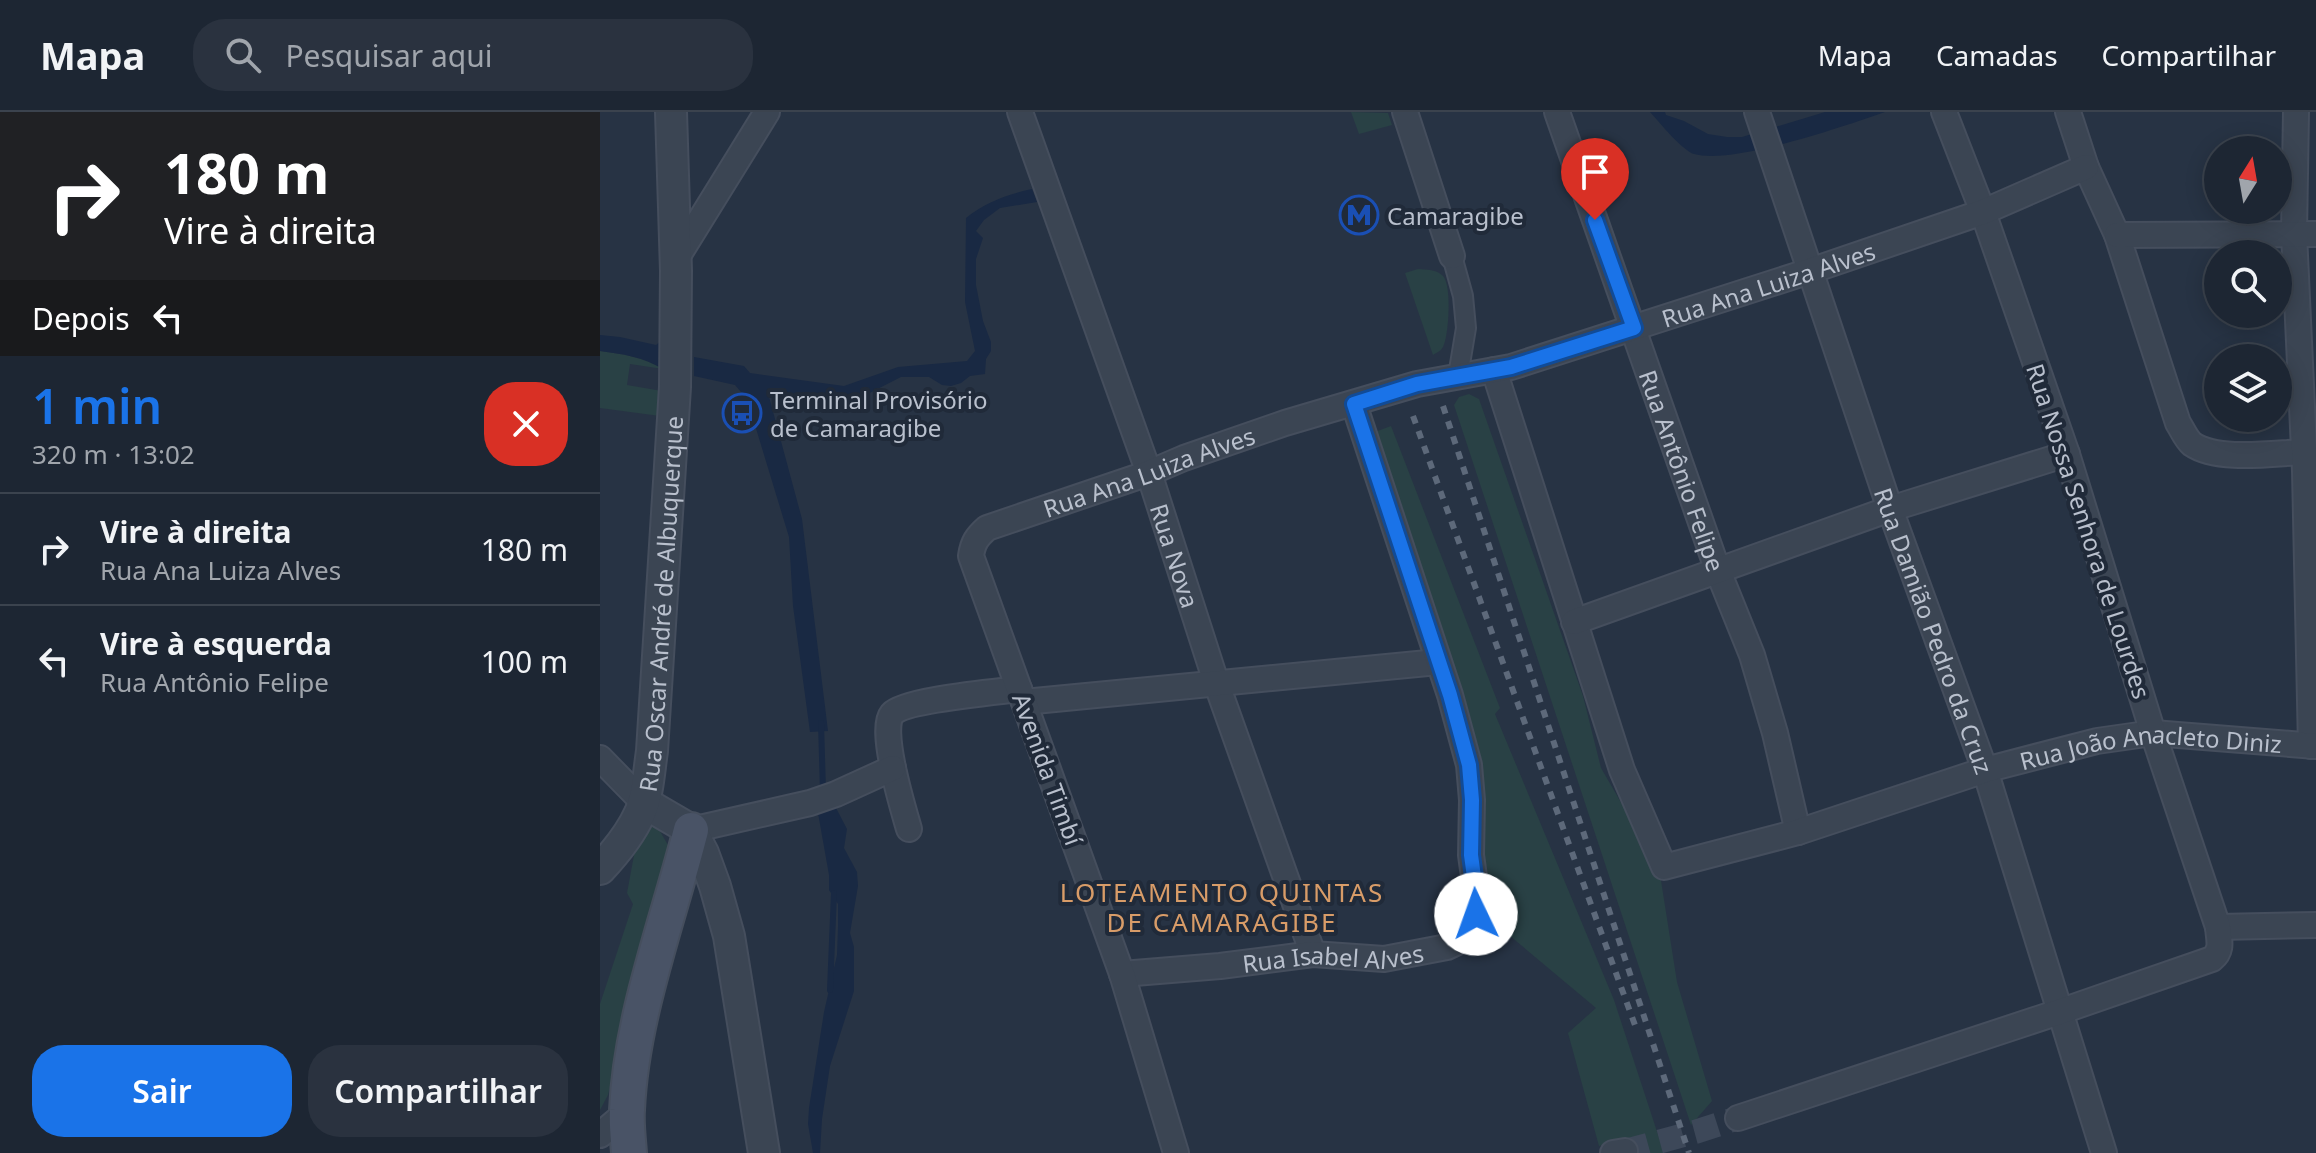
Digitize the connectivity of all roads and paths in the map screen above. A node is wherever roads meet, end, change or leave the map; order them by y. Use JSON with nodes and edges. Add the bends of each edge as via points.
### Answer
{"nodes":[{"id":1,"x":671,"y":112,"type":"edge"},
{"id":2,"x":767,"y":112,"type":"edge"},
{"id":3,"x":1020,"y":112,"type":"edge"},
{"id":4,"x":1405,"y":112,"type":"edge"},
{"id":5,"x":1557,"y":112,"type":"edge"},
{"id":6,"x":1944,"y":112,"type":"edge"},
{"id":7,"x":2068,"y":112,"type":"edge"},
{"id":8,"x":2296,"y":112,"type":"edge"},
{"id":9,"x":1763,"y":130,"type":"edge"},
{"id":10,"x":2086,"y":167,"type":"junction"},
{"id":11,"x":1983,"y":212,"type":"junction"},
{"id":12,"x":2305,"y":234,"type":"edge"},
{"id":13,"x":2117,"y":235,"type":"junction"},
{"id":14,"x":1452,"y":256,"type":"joint"},
{"id":15,"x":676,"y":259,"type":"junction"},
{"id":16,"x":1810,"y":271,"type":"junction"},
{"id":17,"x":1634,"y":328,"type":"junction"},
{"id":18,"x":1494,"y":370,"type":"junction"},
{"id":19,"x":1458,"y":376,"type":"junction"},
{"id":20,"x":1354,"y":404,"type":"junction"},
{"id":21,"x":2304,"y":452,"type":"junction"},
{"id":22,"x":2067,"y":454,"type":"junction"},
{"id":23,"x":1149,"y":473,"type":"junction"},
{"id":24,"x":1890,"y":509,"type":"junction"},
{"id":25,"x":2312,"y":525,"type":"edge"},
{"id":26,"x":987,"y":528,"type":"joint"},
{"id":27,"x":1718,"y":571,"type":"junction"},
{"id":28,"x":1574,"y":622,"type":"junction"},
{"id":29,"x":1438,"y":662,"type":"junction"},
{"id":30,"x":1216,"y":682,"type":"junction"},
{"id":31,"x":1021,"y":695,"type":"junction"},
{"id":32,"x":2153,"y":733,"type":"junction"},
{"id":33,"x":2314,"y":746,"type":"edge"},
{"id":34,"x":600,"y":758,"type":"edge"},
{"id":35,"x":893,"y":768,"type":"junction"},
{"id":36,"x":1985,"y":770,"type":"junction"},
{"id":37,"x":643,"y":802,"type":"junction"},
{"id":38,"x":909,"y":829,"type":"dead end"},
{"id":39,"x":691,"y":830,"type":"junction"},
{"id":40,"x":1798,"y":832,"type":"junction"},
{"id":41,"x":600,"y":869,"type":"edge"},
{"id":42,"x":2316,"y":925,"type":"edge"},
{"id":43,"x":2218,"y":927,"type":"junction"},
{"id":44,"x":1313,"y":954,"type":"junction"},
{"id":45,"x":1122,"y":974,"type":"junction"},
{"id":46,"x":2059,"y":1012,"type":"junction"},
{"id":47,"x":627,"y":1112,"type":"junction"},
{"id":48,"x":1738,"y":1118,"type":"tunnel mouth"},
{"id":49,"x":600,"y":1135,"type":"edge"},
{"id":50,"x":629,"y":1153,"type":"edge"},
{"id":51,"x":764,"y":1153,"type":"edge"},
{"id":52,"x":1176,"y":1153,"type":"edge"},
{"id":53,"x":2104,"y":1153,"type":"edge"}],
"edges":[{"from":1,"to":15,"type":"street","name":"Rua Oscar André de Albuquerque"},
{"from":2,"to":15,"type":"street"},
{"from":3,"to":23,"type":"street","name":"Rua Nova"},
{"from":4,"to":14,"type":"street"},
{"from":5,"to":17,"type":"street","name":"Rua Antônio Felipe"},
{"from":6,"to":11,"type":"street","name":"Rua Nossa Senhora de Lourdes"},
{"from":7,"to":10,"type":"street"},
{"from":8,"to":12,"type":"street"},
{"from":9,"to":16,"type":"street","name":"Rua Damião Pedro da Cruz"},
{"from":10,"to":11,"type":"street","name":"Rua Ana Luiza Alves"},
{"from":10,"to":13,"type":"street"},
{"from":11,"to":16,"type":"street","name":"Rua Ana Luiza Alves"},
{"from":11,"to":22,"type":"street","name":"Rua Nossa Senhora de Lourdes"},
{"from":12,"to":13,"type":"street"},
{"from":12,"to":21,"type":"street"},
{"from":13,"to":21,"type":"street","via":[[2178,423],[2190,443],[2233,454]]},
{"from":14,"to":19,"type":"street","via":[[1466,328]]},
{"from":15,"to":37,"type":"street","name":"Rua Oscar André de Albuquerque","via":[[675,387],[652,751]]},
{"from":16,"to":17,"type":"street","name":"Rua Ana Luiza Alves"},
{"from":16,"to":24,"type":"street","name":"Rua Damião Pedro da Cruz"},
{"from":17,"to":18,"type":"street","name":"Rua Ana Luiza Alves"},
{"from":17,"to":27,"type":"street","name":"Rua Antônio Felipe"},
{"from":18,"to":19,"type":"street","name":"Rua Ana Luiza Alves"},
{"from":18,"to":28,"type":"street"},
{"from":19,"to":20,"type":"street","name":"Rua Ana Luiza Alves"},
{"from":20,"to":23,"type":"street","name":"Rua Ana Luiza Alves","via":[[1285,423]]},
{"from":20,"to":29,"type":"street","name":"Rua Isabel Alves"},
{"from":21,"to":25,"type":"street"},
{"from":22,"to":24,"type":"street"},
{"from":22,"to":32,"type":"street","name":"Rua Nossa Senhora de Lourdes"},
{"from":23,"to":26,"type":"street","name":"Rua Ana Luiza Alves"},
{"from":23,"to":30,"type":"street","name":"Rua Nova"},
{"from":24,"to":27,"type":"street"},
{"from":24,"to":36,"type":"street","name":"Rua Damião Pedro da Cruz"},
{"from":25,"to":33,"type":"street"},
{"from":26,"to":31,"type":"street","name":"Avenida Timbí","via":[[973,544],[971,556]]},
{"from":27,"to":28,"type":"street"},
{"from":27,"to":40,"type":"street","name":"Rua Antônio Felipe","via":[[1765,694]]},
{"from":28,"to":40,"type":"street","name":"Rua João Anacleto Diniz","via":[[1622,770],[1664,867]]},
{"from":29,"to":30,"type":"street"},
{"from":29,"to":44,"type":"street","name":"Rua Isabel Alves","via":[[1469,765],[1477,899],[1471,927],[1464,939],[1420,954],[1384,959]]},
{"from":30,"to":31,"type":"street"},
{"from":30,"to":44,"type":"street","name":"Rua Nova"},
{"from":31,"to":35,"type":"street","via":[[904,706],[891,715],[887,728]]},
{"from":31,"to":45,"type":"street","name":"Avenida Timbí"},
{"from":32,"to":33,"type":"street","name":"Rua João Anacleto Diniz"},
{"from":32,"to":36,"type":"street","name":"Rua João Anacleto Diniz","via":[[2097,741]]},
{"from":32,"to":43,"type":"street","name":"Rua Nossa Senhora de Lourdes"},
{"from":34,"to":37,"type":"street"},
{"from":35,"to":38,"type":"street"},
{"from":35,"to":39,"type":"street","via":[[810,803]]},
{"from":36,"to":40,"type":"street","name":"Rua João Anacleto Diniz"},
{"from":36,"to":46,"type":"street","name":"Rua Damião Pedro da Cruz"},
{"from":37,"to":39,"type":"street","name":"Rua Oscar André de Albuquerque"},
{"from":37,"to":41,"type":"street","via":[[639,816]]},
{"from":39,"to":47,"type":"main road","via":[[651,974]]},
{"from":39,"to":51,"type":"street","via":[[729,936]]},
{"from":42,"to":43,"type":"street"},
{"from":43,"to":46,"type":"street","name":"Rua Nossa Senhora de Lourdes","via":[[2220,946],[2212,959]]},
{"from":44,"to":45,"type":"street","name":"Rua Isabel Alves"},
{"from":45,"to":52,"type":"street","name":"Avenida Timbí"},
{"from":46,"to":48,"type":"street"},
{"from":46,"to":53,"type":"street","name":"Rua Damião Pedro da Cruz"},
{"from":47,"to":49,"type":"street"},
{"from":47,"to":50,"type":"main road"}]}
